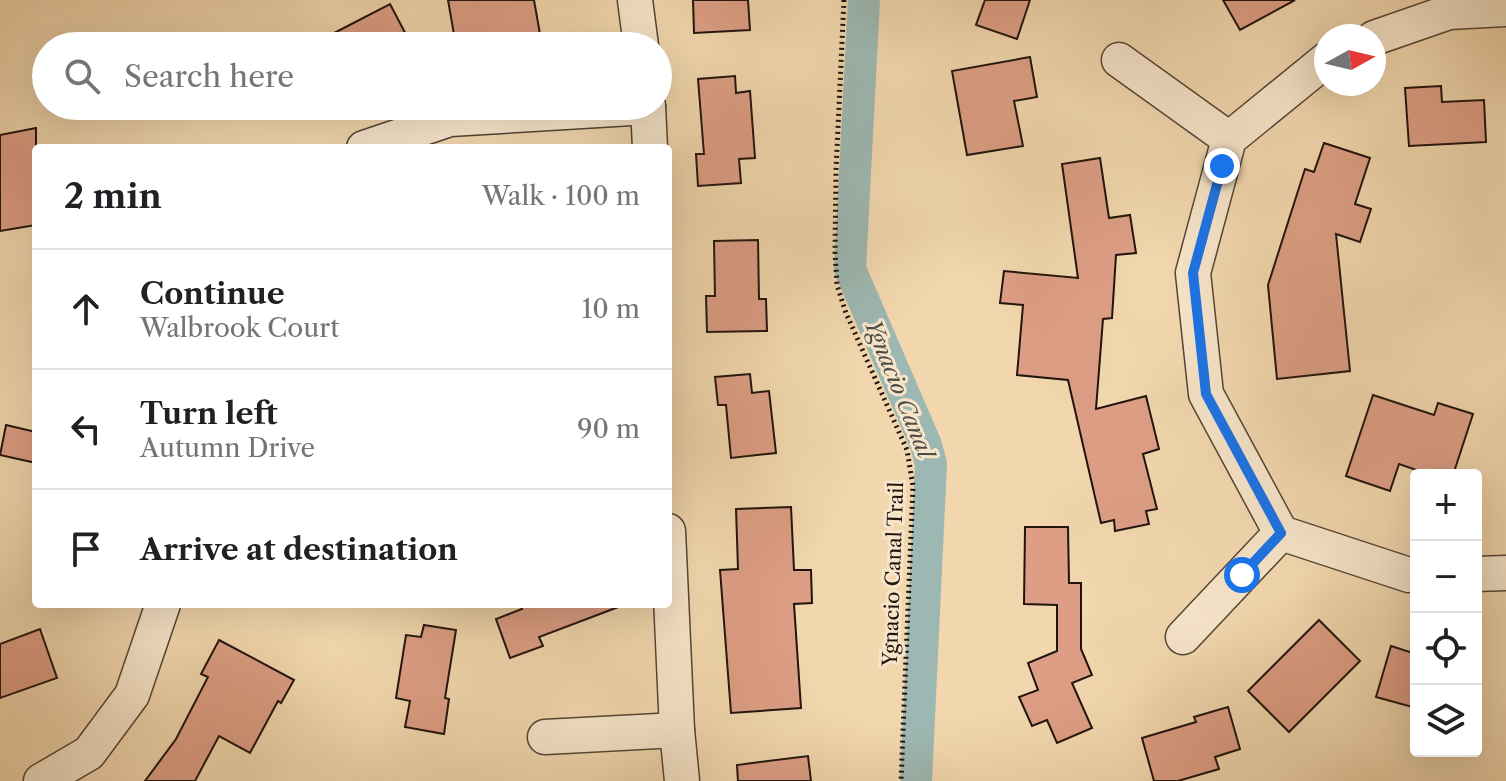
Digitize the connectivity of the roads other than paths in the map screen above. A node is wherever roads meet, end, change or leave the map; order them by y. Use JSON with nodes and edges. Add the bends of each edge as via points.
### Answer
{"nodes":[{"id":1,"x":635,"y":0,"type":"edge"},
{"id":2,"x":1506,"y":9,"type":"edge"},
{"id":3,"x":639,"y":32,"type":"edge"},
{"id":4,"x":1386,"y":34,"type":"edge"},
{"id":5,"x":1119,"y":60,"type":"dead end"},
{"id":6,"x":1314,"y":70,"type":"edge"},
{"id":7,"x":447,"y":120,"type":"edge"},
{"id":8,"x":649,"y":120,"type":"edge"},
{"id":9,"x":1229,"y":139,"type":"junction"},
{"id":10,"x":376,"y":144,"type":"edge"},
{"id":11,"x":650,"y":144,"type":"edge"},
{"id":12,"x":1281,"y":533,"type":"junction"},
{"id":13,"x":1506,"y":573,"type":"edge"},
{"id":14,"x":1482,"y":574,"type":"edge"},
{"id":15,"x":1410,"y":575,"type":"edge"},
{"id":16,"x":162,"y":608,"type":"edge"},
{"id":17,"x":671,"y":608,"type":"edge"},
{"id":18,"x":1183,"y":637,"type":"dead end"},
{"id":19,"x":677,"y":730,"type":"junction"},
{"id":20,"x":545,"y":737,"type":"dead end"},
{"id":21,"x":41,"y":781,"type":"edge"},
{"id":22,"x":682,"y":781,"type":"edge"}],
"edges":[{"from":1,"to":3,"type":"street"},
{"from":2,"to":4,"type":"street","via":[[1449,12]]},
{"from":5,"to":9,"type":"street"},
{"from":6,"to":9,"type":"street"},
{"from":7,"to":10,"type":"street"},
{"from":8,"to":11,"type":"street"},
{"from":9,"to":12,"type":"street","via":[[1193,273],[1206,394]]},
{"from":12,"to":15,"type":"street"},
{"from":12,"to":18,"type":"street"},
{"from":13,"to":14,"type":"street"},
{"from":16,"to":21,"type":"street","via":[[132,695],[89,753]]},
{"from":17,"to":19,"type":"street"},
{"from":19,"to":20,"type":"street"},
{"from":19,"to":22,"type":"street"}]}
